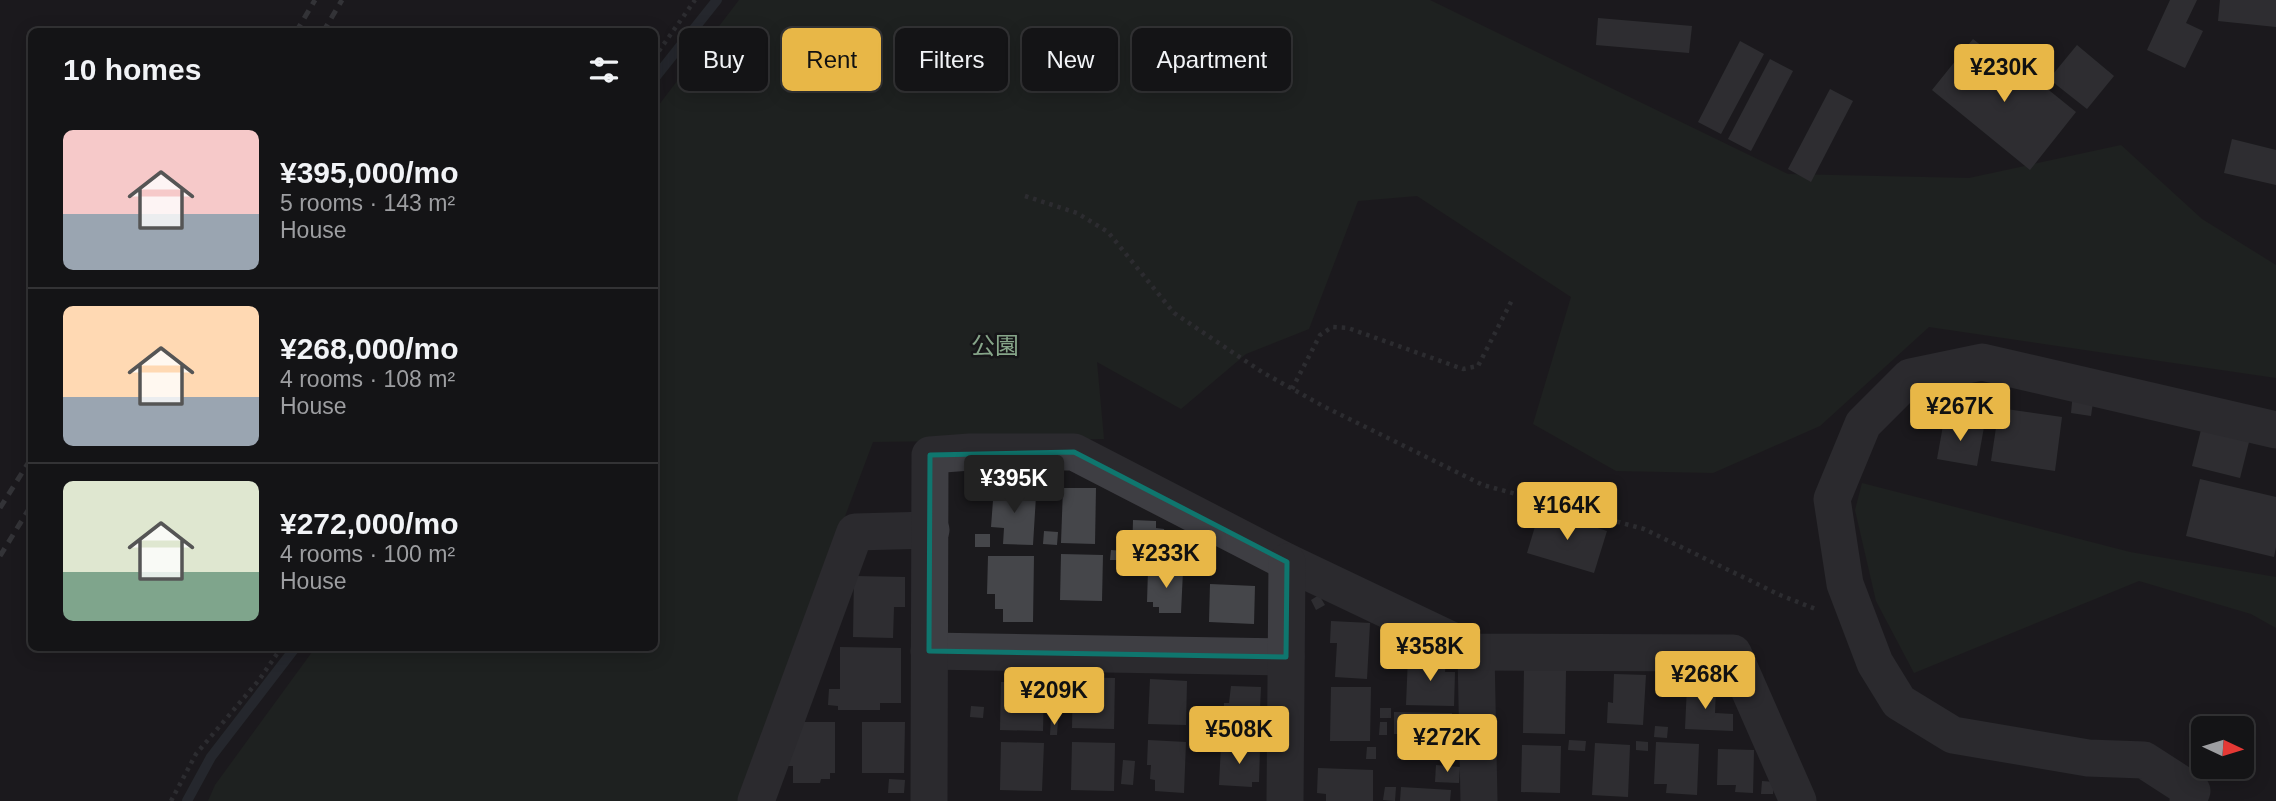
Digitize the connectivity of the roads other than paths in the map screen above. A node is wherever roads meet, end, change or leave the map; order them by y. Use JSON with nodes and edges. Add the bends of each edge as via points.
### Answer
{"nodes":[{"id":1,"x":2276,"y":430,"type":"edge"},
{"id":2,"x":931,"y":530,"type":"junction"},
{"id":3,"x":1287,"y":562,"type":"junction"},
{"id":4,"x":929,"y":651,"type":"junction"},
{"id":5,"x":1476,"y":652,"type":"junction"},
{"id":6,"x":1286,"y":657,"type":"junction"},
{"id":7,"x":756,"y":801,"type":"edge"},
{"id":8,"x":929,"y":801,"type":"edge"},
{"id":9,"x":1285,"y":801,"type":"edge"},
{"id":10,"x":1479,"y":801,"type":"edge"},
{"id":11,"x":1798,"y":801,"type":"edge"},
{"id":12,"x":2188,"y":801,"type":"edge"}],
"edges":[{"from":1,"to":12,"type":"street","via":[[1982,362],[1910,377],[1863,424],[1832,499],[1845,584],[1875,663],[1899,702],[1953,735],[2088,758],[2144,760],[2192,791]]},
{"from":2,"to":3,"type":"street","via":[[930,455],[1074,452]]},
{"from":2,"to":4,"type":"street"},
{"from":2,"to":7,"type":"street","via":[[855,531]]},
{"from":3,"to":5,"type":"street"},
{"from":3,"to":6,"type":"street"},
{"from":4,"to":6,"type":"street"},
{"from":4,"to":8,"type":"street"},
{"from":5,"to":10,"type":"street"},
{"from":5,"to":11,"type":"street","via":[[1733,653]]},
{"from":6,"to":9,"type":"street"}]}
